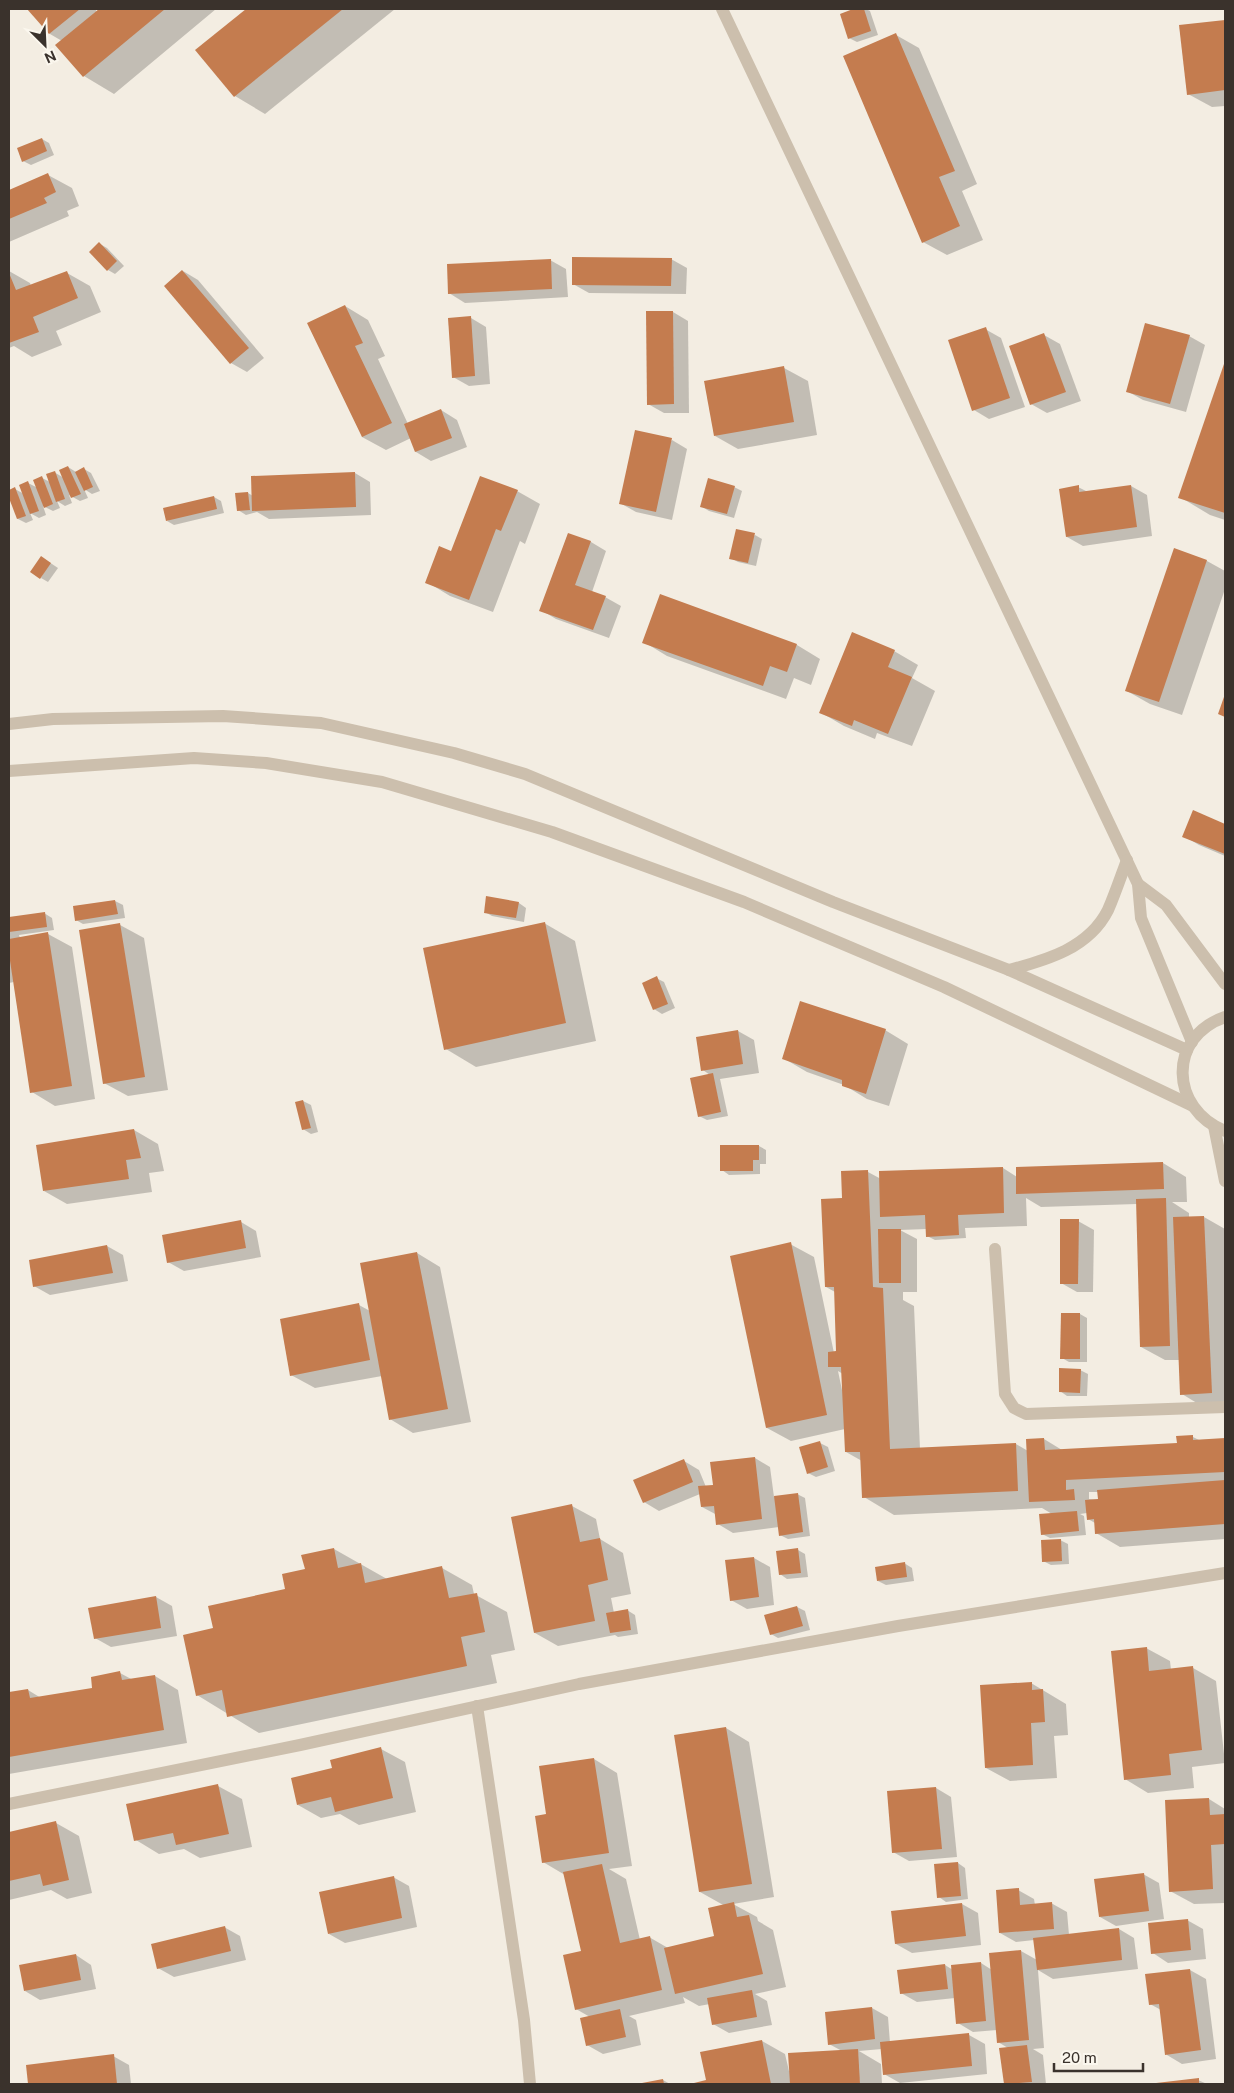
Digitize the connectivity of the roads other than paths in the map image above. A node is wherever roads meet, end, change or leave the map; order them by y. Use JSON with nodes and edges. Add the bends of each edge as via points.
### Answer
{"nodes":[{"id":1,"x":722,"y":9,"type":"edge"},
{"id":2,"x":9,"y":724,"type":"edge"},
{"id":3,"x":9,"y":771,"type":"edge"},
{"id":4,"x":1127,"y":860,"type":"junction"},
{"id":5,"x":1138,"y":884,"type":"junction"},
{"id":6,"x":1009,"y":970,"type":"junction"},
{"id":7,"x":1225,"y":984,"type":"edge"},
{"id":8,"x":1225,"y":1017,"type":"edge"},
{"id":9,"x":1190,"y":1046,"type":"junction"},
{"id":10,"x":1192,"y":1105,"type":"junction"},
{"id":11,"x":1220,"y":1128,"type":"edge"},
{"id":12,"x":1225,"y":1181,"type":"edge"},
{"id":13,"x":995,"y":1249,"type":"dead end"},
{"id":14,"x":1225,"y":1407,"type":"edge"},
{"id":15,"x":1225,"y":1573,"type":"edge"},
{"id":16,"x":477,"y":1706,"type":"junction"},
{"id":17,"x":9,"y":1804,"type":"edge"},
{"id":18,"x":530,"y":2084,"type":"edge"}],
"edges":[{"from":1,"to":4,"type":"street"},
{"from":2,"to":6,"type":"street","via":[[53,719],[232,717],[321,723],[454,753],[525,774],[833,902]]},
{"from":3,"to":10,"type":"street","via":[[194,758],[266,764],[382,782],[552,832],[744,902],[944,987]]},
{"from":4,"to":5,"type":"street"},
{"from":4,"to":6,"type":"street","via":[[1107,912],[1092,931],[1076,945],[1048,960]]},
{"from":5,"to":7,"type":"street","via":[[1166,904]]},
{"from":5,"to":9,"type":"street","via":[[1141,918]]},
{"from":6,"to":9,"type":"street"},
{"from":8,"to":9,"type":"street","via":[[1203,1029]]},
{"from":9,"to":10,"type":"street","via":[[1183,1068],[1184,1087]]},
{"from":10,"to":11,"type":"street","via":[[1201,1117]]},
{"from":11,"to":12,"type":"street"},
{"from":13,"to":14,"type":"street","via":[[1005,1394],[1014,1408],[1026,1414]]},
{"from":15,"to":16,"type":"street","via":[[898,1626],[579,1684]]},
{"from":16,"to":17,"type":"street"},
{"from":16,"to":18,"type":"street","via":[[524,2020]]}]}
